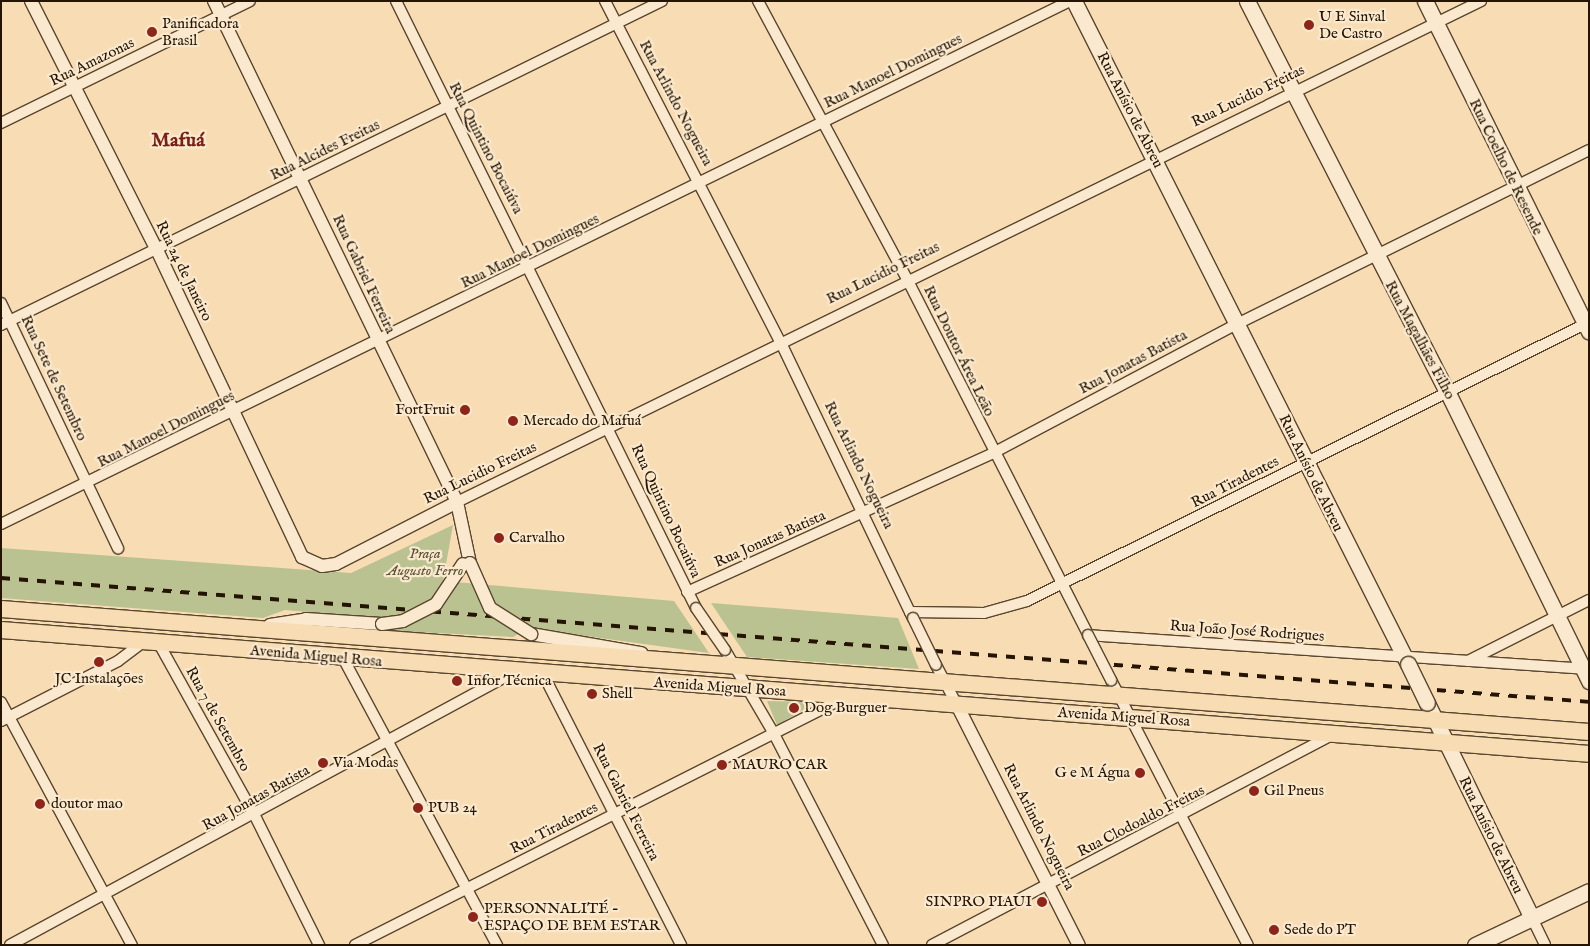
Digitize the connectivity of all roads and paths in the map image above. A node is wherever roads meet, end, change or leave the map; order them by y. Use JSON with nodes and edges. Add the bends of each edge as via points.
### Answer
{"nodes":[{"id":1,"x":31,"y":1,"type":"edge"},
{"id":2,"x":214,"y":1,"type":"edge"},
{"id":3,"x":250,"y":1,"type":"edge"},
{"id":4,"x":396,"y":1,"type":"edge"},
{"id":5,"x":605,"y":1,"type":"edge"},
{"id":6,"x":662,"y":1,"type":"edge"},
{"id":7,"x":758,"y":1,"type":"edge"},
{"id":8,"x":1070,"y":1,"type":"edge"},
{"id":9,"x":1074,"y":1,"type":"edge"},
{"id":10,"x":1247,"y":1,"type":"edge"},
{"id":11,"x":1425,"y":1,"type":"edge"},
{"id":12,"x":1480,"y":1,"type":"edge"},
{"id":13,"x":220,"y":16,"type":"junction"},
{"id":14,"x":1436,"y":23,"type":"junction"},
{"id":15,"x":616,"y":24,"type":"junction"},
{"id":16,"x":74,"y":88,"type":"junction"},
{"id":17,"x":1293,"y":91,"type":"junction"},
{"id":18,"x":448,"y":107,"type":"junction"},
{"id":19,"x":822,"y":123,"type":"junction"},
{"id":20,"x":1,"y":124,"type":"edge"},
{"id":21,"x":1589,"y":150,"type":"edge"},
{"id":22,"x":1156,"y":160,"type":"junction"},
{"id":23,"x":302,"y":178,"type":"junction"},
{"id":24,"x":701,"y":185,"type":"junction"},
{"id":25,"x":1514,"y":188,"type":"junction"},
{"id":26,"x":157,"y":250,"type":"junction"},
{"id":27,"x":1375,"y":256,"type":"junction"},
{"id":28,"x":530,"y":269,"type":"junction"},
{"id":29,"x":907,"y":279,"type":"junction"},
{"id":30,"x":1,"y":303,"type":"edge"},
{"id":31,"x":6,"y":323,"type":"edge"},
{"id":32,"x":1239,"y":323,"type":"junction"},
{"id":33,"x":1588,"y":325,"type":"edge"},
{"id":34,"x":377,"y":342,"type":"junction"},
{"id":35,"x":781,"y":342,"type":"junction"},
{"id":36,"x":1448,"y":393,"type":"junction"},
{"id":37,"x":234,"y":412,"type":"junction"},
{"id":38,"x":611,"y":428,"type":"junction"},
{"id":39,"x":993,"y":453,"type":"junction"},
{"id":40,"x":1305,"y":464,"type":"junction"},
{"id":41,"x":88,"y":484,"type":"junction"},
{"id":42,"x":457,"y":502,"type":"junction"},
{"id":43,"x":865,"y":513,"type":"junction"},
{"id":44,"x":1,"y":524,"type":"edge"},
{"id":45,"x":118,"y":548,"type":"dead end"},
{"id":46,"x":302,"y":557,"type":"joint"},
{"id":47,"x":467,"y":563,"type":"junction"},
{"id":48,"x":1063,"y":586,"type":"junction"},
{"id":49,"x":687,"y":592,"type":"junction"},
{"id":50,"x":1589,"y":600,"type":"edge"},
{"id":51,"x":1,"y":609,"type":"edge"},
{"id":52,"x":83,"y":614,"type":"junction"},
{"id":53,"x":911,"y":615,"type":"junction"},
{"id":54,"x":1558,"y":616,"type":"junction"},
{"id":55,"x":254,"y":628,"type":"junction"},
{"id":56,"x":1,"y":630,"type":"edge"},
{"id":57,"x":82,"y":635,"type":"junction"},
{"id":58,"x":1088,"y":635,"type":"junction"},
{"id":59,"x":152,"y":641,"type":"junction"},
{"id":60,"x":343,"y":658,"type":"junction"},
{"id":61,"x":1406,"y":660,"type":"junction"},
{"id":62,"x":1468,"y":661,"type":"junction"},
{"id":63,"x":666,"y":662,"type":"junction"},
{"id":64,"x":735,"y":667,"type":"junction"},
{"id":65,"x":514,"y":672,"type":"junction"},
{"id":66,"x":543,"y":674,"type":"junction"},
{"id":67,"x":1587,"y":675,"type":"edge"},
{"id":68,"x":945,"y":683,"type":"junction"},
{"id":69,"x":748,"y":689,"type":"junction"},
{"id":70,"x":1119,"y":695,"type":"junction"},
{"id":71,"x":846,"y":697,"type":"junction"},
{"id":72,"x":1,"y":702,"type":"edge"},
{"id":73,"x":958,"y":705,"type":"junction"},
{"id":74,"x":1129,"y":717,"type":"junction"},
{"id":75,"x":5,"y":719,"type":"edge"},
{"id":76,"x":1435,"y":719,"type":"junction"},
{"id":77,"x":1589,"y":732,"type":"edge"},
{"id":78,"x":774,"y":734,"type":"junction"},
{"id":79,"x":1335,"y":734,"type":"junction"},
{"id":80,"x":389,"y":740,"type":"junction"},
{"id":81,"x":1446,"y":743,"type":"junction"},
{"id":82,"x":1589,"y":754,"type":"edge"},
{"id":83,"x":613,"y":815,"type":"junction"},
{"id":84,"x":255,"y":816,"type":"junction"},
{"id":85,"x":1183,"y":817,"type":"junction"},
{"id":86,"x":1050,"y":884,"type":"junction"},
{"id":87,"x":466,"y":889,"type":"junction"},
{"id":88,"x":1589,"y":891,"type":"edge"},
{"id":89,"x":106,"y":896,"type":"junction"},
{"id":90,"x":1531,"y":916,"type":"junction"},
{"id":91,"x":10,"y":945,"type":"edge"},
{"id":92,"x":132,"y":945,"type":"edge"},
{"id":93,"x":319,"y":945,"type":"edge"},
{"id":94,"x":355,"y":945,"type":"edge"},
{"id":95,"x":497,"y":945,"type":"edge"},
{"id":96,"x":681,"y":945,"type":"edge"},
{"id":97,"x":883,"y":945,"type":"edge"},
{"id":98,"x":932,"y":945,"type":"edge"},
{"id":99,"x":1079,"y":945,"type":"edge"},
{"id":100,"x":1248,"y":945,"type":"edge"},
{"id":101,"x":1475,"y":945,"type":"edge"},
{"id":102,"x":1545,"y":945,"type":"edge"}],
"edges":[{"from":1,"to":16,"type":"street","name":"Rua 24 de Janeiro"},
{"from":2,"to":13,"type":"street","name":"Rua Gabriel Ferreira"},
{"from":3,"to":13,"type":"street","name":"Rua Amazonas"},
{"from":4,"to":18,"type":"street","name":"Rua Quintino Bocaiúva"},
{"from":5,"to":15,"type":"street","name":"Rua Arlindo Nogueira"},
{"from":6,"to":15,"type":"street","name":"Rua Alcides Freitas"},
{"from":7,"to":19,"type":"street","name":"Rua Doutor Área Leão"},
{"from":8,"to":19,"type":"street","name":"Rua Manoel Domingues"},
{"from":9,"to":22,"type":"main road","name":"Rua Anísio de Abreu"},
{"from":10,"to":17,"type":"main road","name":"Rua Magalhães Filho"},
{"from":11,"to":14,"type":"main road","name":"Rua Coelho de Resende"},
{"from":12,"to":14,"type":"street","name":"Rua Lucidio Freitas"},
{"from":13,"to":16,"type":"street","name":"Rua Amazonas"},
{"from":13,"to":23,"type":"street","name":"Rua Gabriel Ferreira"},
{"from":14,"to":17,"type":"street","name":"Rua Lucidio Freitas"},
{"from":14,"to":25,"type":"main road","name":"Rua Coelho de Resende"},
{"from":15,"to":18,"type":"street","name":"Rua Alcides Freitas"},
{"from":15,"to":24,"type":"street","name":"Rua Arlindo Nogueira"},
{"from":16,"to":20,"type":"street","name":"Rua Amazonas"},
{"from":16,"to":26,"type":"street","name":"Rua 24 de Janeiro"},
{"from":17,"to":22,"type":"street","name":"Rua Lucidio Freitas"},
{"from":17,"to":27,"type":"main road","name":"Rua Magalhães Filho"},
{"from":18,"to":23,"type":"street","name":"Rua Alcides Freitas"},
{"from":18,"to":28,"type":"street","name":"Rua Quintino Bocaiúva"},
{"from":19,"to":24,"type":"street","name":"Rua Manoel Domingues"},
{"from":19,"to":29,"type":"street","name":"Rua Doutor Área Leão"},
{"from":21,"to":25,"type":"street","name":"Rua Jonatas Batista"},
{"from":22,"to":29,"type":"street","name":"Rua Lucidio Freitas"},
{"from":22,"to":32,"type":"main road","name":"Rua Anísio de Abreu"},
{"from":23,"to":26,"type":"street","name":"Rua Alcides Freitas"},
{"from":23,"to":34,"type":"street","name":"Rua Gabriel Ferreira"},
{"from":24,"to":28,"type":"street","name":"Rua Manoel Domingues"},
{"from":24,"to":35,"type":"street","name":"Rua Arlindo Nogueira"},
{"from":25,"to":27,"type":"street","name":"Rua Jonatas Batista"},
{"from":25,"to":33,"type":"main road","name":"Rua Coelho de Resende"},
{"from":26,"to":31,"type":"street","name":"Rua Alcides Freitas"},
{"from":26,"to":37,"type":"street","name":"Rua 24 de Janeiro"},
{"from":27,"to":32,"type":"street","name":"Rua Jonatas Batista"},
{"from":27,"to":36,"type":"main road","name":"Rua Magalhães Filho"},
{"from":28,"to":34,"type":"street","name":"Rua Manoel Domingues"},
{"from":28,"to":38,"type":"street","name":"Rua Quintino Bocaiúva"},
{"from":29,"to":35,"type":"street","name":"Rua Lucidio Freitas"},
{"from":29,"to":39,"type":"street","name":"Rua Doutor Área Leão"},
{"from":30,"to":31,"type":"street","name":"Rua Sete de Setembro"},
{"from":31,"to":41,"type":"street","name":"Rua Sete de Setembro"},
{"from":32,"to":39,"type":"street","name":"Rua Jonatas Batista"},
{"from":32,"to":40,"type":"main road","name":"Rua Anísio de Abreu"},
{"from":33,"to":36,"type":"street","name":"Rua Tiradentes"},
{"from":34,"to":37,"type":"street","name":"Rua Manoel Domingues"},
{"from":34,"to":42,"type":"street","name":"Rua Gabriel Ferreira"},
{"from":35,"to":38,"type":"street","name":"Rua Lucidio Freitas"},
{"from":35,"to":43,"type":"street","name":"Rua Arlindo Nogueira"},
{"from":36,"to":40,"type":"street","name":"Rua Tiradentes"},
{"from":36,"to":54,"type":"main road","name":"Rua Magalhães Filho"},
{"from":37,"to":41,"type":"street","name":"Rua Manoel Domingues"},
{"from":37,"to":46,"type":"street","name":"Rua 24 de Janeiro"},
{"from":38,"to":42,"type":"street","name":"Rua Lucidio Freitas"},
{"from":38,"to":49,"type":"street","name":"Rua Quintino Bocaiúva"},
{"from":39,"to":43,"type":"street","name":"Rua Jonatas Batista"},
{"from":39,"to":48,"type":"street","name":"Rua Doutor Área Leão"},
{"from":40,"to":48,"type":"street","name":"Rua Tiradentes"},
{"from":40,"to":61,"type":"main road","name":"Rua Anísio de Abreu"},
{"from":41,"to":44,"type":"street","name":"Rua Manoel Domingues"},
{"from":41,"to":45,"type":"street","name":"Rua Sete de Setembro"},
{"from":42,"to":46,"type":"street","name":"Rua Lucidio Freitas","via":[[336,564],[322,566]]},
{"from":42,"to":47,"type":"street","name":"Rua Gabriel Ferreira"},
{"from":43,"to":49,"type":"street","name":"Rua Jonatas Batista"},
{"from":43,"to":53,"type":"street","name":"Rua Arlindo Nogueira"},
{"from":47,"to":55,"type":"street","name":"Rua Gabriel Ferreira","bridge":true,"via":[[436,604],[403,621],[382,624],[306,620]]},
{"from":47,"to":63,"type":"street","bridge":true,"via":[[490,608],[531,634],[624,649]]},
{"from":48,"to":53,"type":"street","name":"Rua Tiradentes","via":[[1007,609]]},
{"from":48,"to":58,"type":"street","name":"Rua Doutor Área Leão"},
{"from":49,"to":64,"type":"street","name":"Rua Quintino Bocaiúva","bridge":true},
{"from":50,"to":54,"type":"street"},
{"from":51,"to":52,"type":"main road","name":"Avenida Miguel Rosa"},
{"from":52,"to":55,"type":"main road","name":"Avenida Miguel Rosa"},
{"from":52,"to":57,"type":"main road"},
{"from":53,"to":68,"type":"street","name":"Rua Arlindo Nogueira","bridge":true},
{"from":54,"to":62,"type":"street"},
{"from":54,"to":67,"type":"main road","name":"Rua Magalhães Filho"},
{"from":55,"to":63,"type":"main road","name":"Avenida Miguel Rosa"},
{"from":56,"to":57,"type":"main road","name":"Avenida Miguel Rosa"},
{"from":57,"to":59,"type":"main road","name":"Avenida Miguel Rosa"},
{"from":58,"to":61,"type":"street","name":"Rua João José Rodrigues"},
{"from":58,"to":70,"type":"street","name":"Rua Doutor Área Leão","bridge":true},
{"from":59,"to":60,"type":"main road","name":"Avenida Miguel Rosa"},
{"from":59,"to":75,"type":"street"},
{"from":59,"to":84,"type":"street","name":"Rua 7 de Setembro"},
{"from":60,"to":65,"type":"main road","name":"Avenida Miguel Rosa"},
{"from":60,"to":80,"type":"street"},
{"from":61,"to":62,"type":"street"},
{"from":61,"to":76,"type":"main road","name":"Rua Anísio de Abreu","bridge":true},
{"from":62,"to":67,"type":"street"},
{"from":63,"to":64,"type":"main road","name":"Avenida Miguel Rosa"},
{"from":64,"to":68,"type":"main road","name":"Avenida Miguel Rosa"},
{"from":64,"to":69,"type":"street","name":"Rua Quintino Bocaiúva"},
{"from":65,"to":66,"type":"main road","name":"Avenida Miguel Rosa"},
{"from":65,"to":80,"type":"street","name":"Rua Jonatas Batista"},
{"from":66,"to":69,"type":"main road","name":"Avenida Miguel Rosa"},
{"from":66,"to":83,"type":"street","name":"Rua Gabriel Ferreira"},
{"from":68,"to":70,"type":"main road","name":"Avenida Miguel Rosa"},
{"from":68,"to":73,"type":"street","name":"Rua Arlindo Nogueira"},
{"from":69,"to":71,"type":"main road","name":"Avenida Miguel Rosa"},
{"from":69,"to":78,"type":"street","name":"Rua Quintino Bocaiúva"},
{"from":70,"to":74,"type":"street","name":"Rua Doutor Área Leão"},
{"from":70,"to":76,"type":"main road","name":"Avenida Miguel Rosa"},
{"from":71,"to":73,"type":"main road","name":"Avenida Miguel Rosa"},
{"from":71,"to":78,"type":"street","name":"Rua Tiradentes"},
{"from":72,"to":75,"type":"street"},
{"from":73,"to":74,"type":"main road","name":"Avenida Miguel Rosa"},
{"from":73,"to":86,"type":"street","name":"Rua Arlindo Nogueira"},
{"from":74,"to":79,"type":"main road","name":"Avenida Miguel Rosa"},
{"from":74,"to":85,"type":"street","name":"Rua Doutor Área Leão"},
{"from":75,"to":89,"type":"street"},
{"from":76,"to":77,"type":"main road","name":"Avenida Miguel Rosa"},
{"from":76,"to":81,"type":"main road","name":"Rua Anísio de Abreu"},
{"from":78,"to":83,"type":"street","name":"Rua Tiradentes"},
{"from":78,"to":97,"type":"street","name":"Rua Quintino Bocaiúva"},
{"from":79,"to":81,"type":"main road","name":"Avenida Miguel Rosa"},
{"from":79,"to":85,"type":"street","name":"Rua Clodoaldo Freitas"},
{"from":80,"to":84,"type":"street","name":"Rua Jonatas Batista"},
{"from":80,"to":87,"type":"street"},
{"from":81,"to":82,"type":"main road","name":"Avenida Miguel Rosa"},
{"from":81,"to":90,"type":"main road","name":"Rua Anísio de Abreu"},
{"from":83,"to":87,"type":"street","name":"Rua Tiradentes"},
{"from":83,"to":96,"type":"street","name":"Rua Gabriel Ferreira"},
{"from":84,"to":89,"type":"street","name":"Rua Jonatas Batista"},
{"from":84,"to":93,"type":"street","name":"Rua 7 de Setembro"},
{"from":85,"to":86,"type":"street","name":"Rua Clodoaldo Freitas"},
{"from":85,"to":100,"type":"street","name":"Rua Doutor Área Leão"},
{"from":86,"to":98,"type":"street","name":"Rua Clodoaldo Freitas"},
{"from":86,"to":99,"type":"street","name":"Rua Arlindo Nogueira"},
{"from":87,"to":94,"type":"street","name":"Rua Tiradentes"},
{"from":87,"to":95,"type":"street"},
{"from":88,"to":90,"type":"main road"},
{"from":89,"to":91,"type":"street","name":"Rua Jonatas Batista"},
{"from":89,"to":92,"type":"street"},
{"from":90,"to":101,"type":"main road"},
{"from":90,"to":102,"type":"street","name":"Rua Anísio de Abreu"}]}
